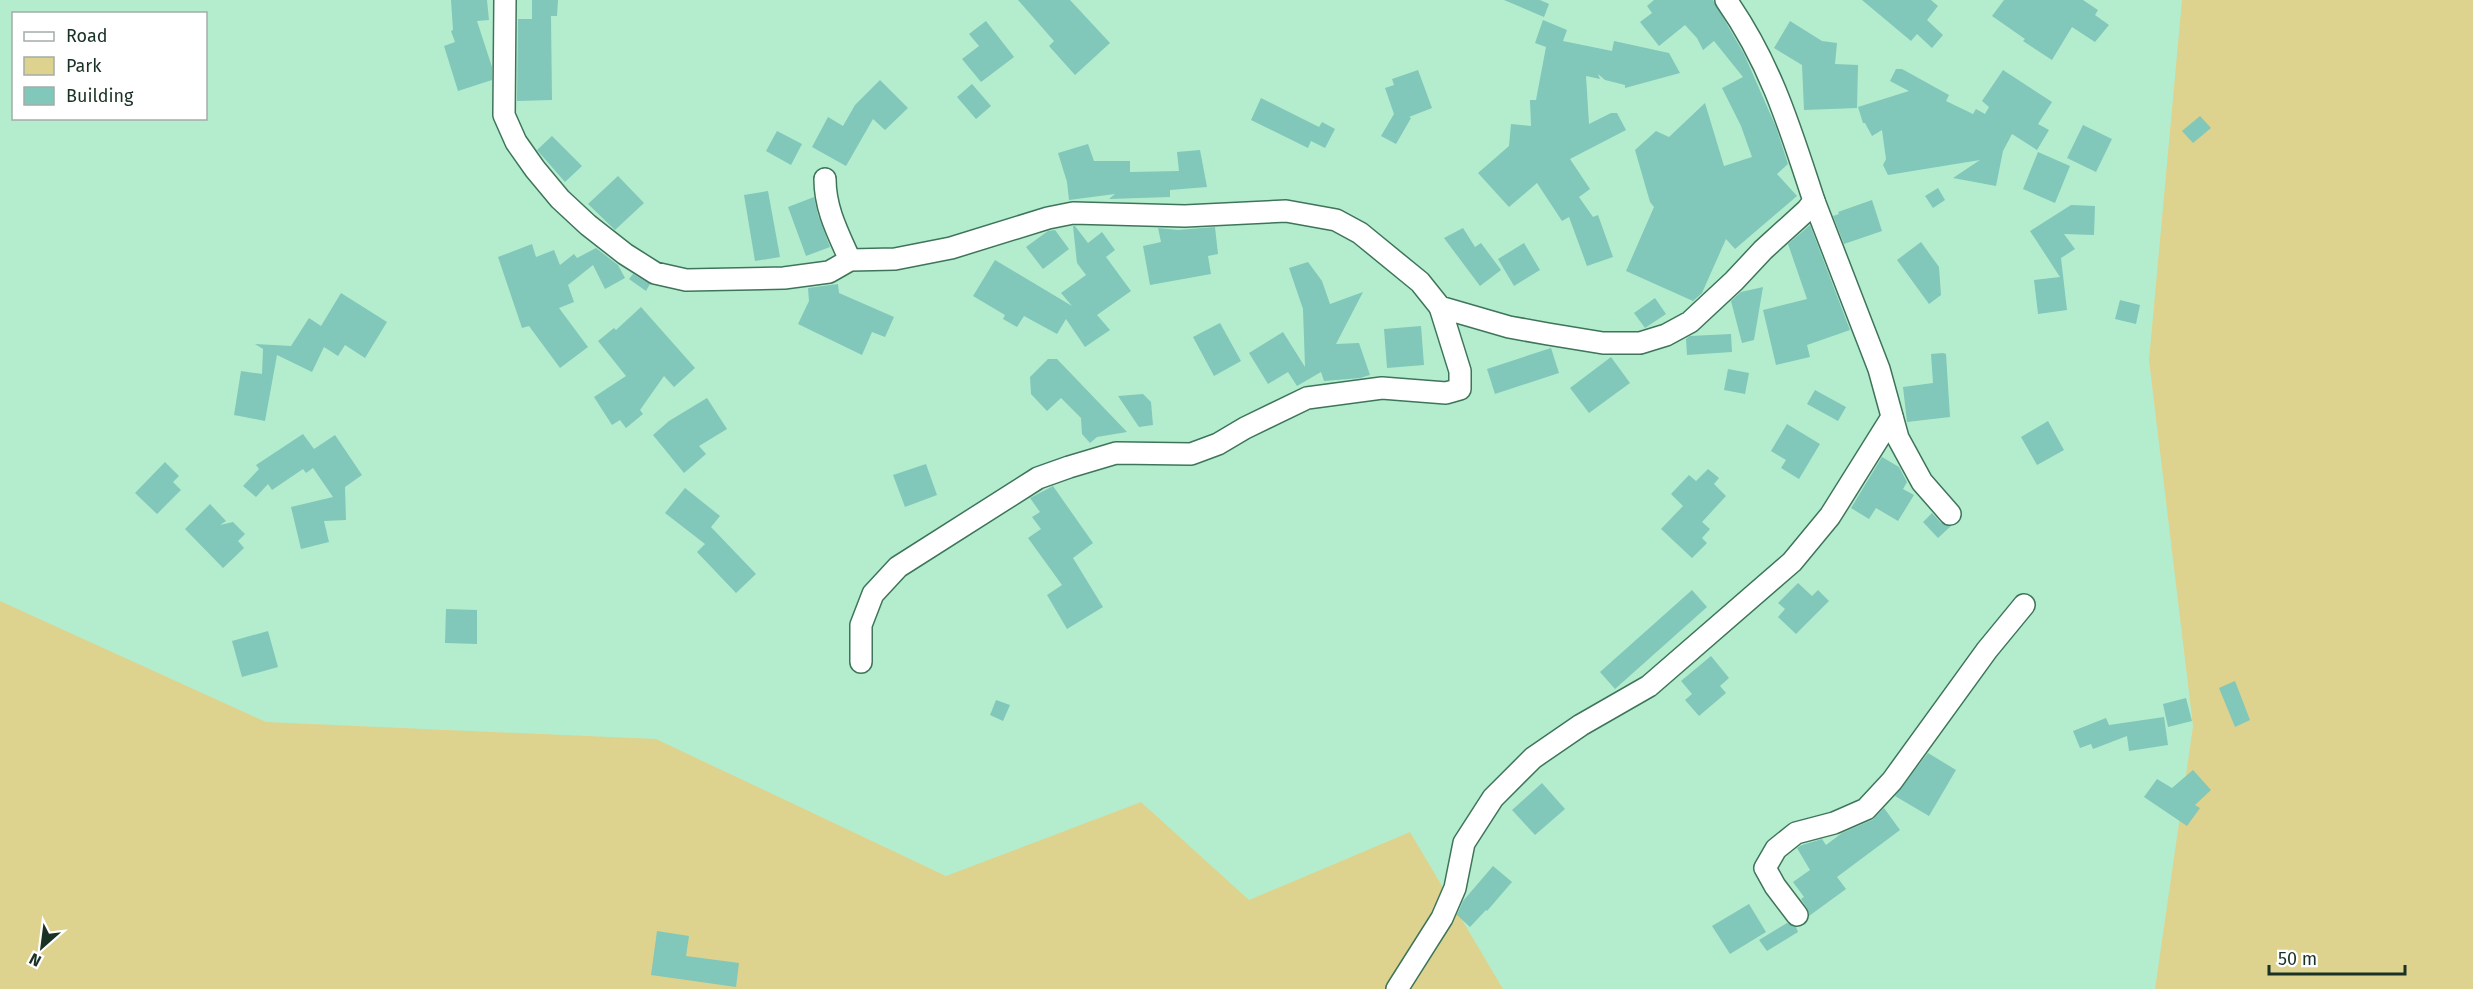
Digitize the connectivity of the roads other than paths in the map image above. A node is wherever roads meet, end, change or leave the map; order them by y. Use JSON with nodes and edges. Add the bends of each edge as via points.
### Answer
{"nodes":[{"id":1,"x":505,"y":0,"type":"edge"},
{"id":2,"x":1726,"y":0,"type":"edge"},
{"id":3,"x":825,"y":179,"type":"dead end"},
{"id":4,"x":1814,"y":201,"type":"junction"},
{"id":5,"x":850,"y":260,"type":"junction"},
{"id":6,"x":1440,"y":307,"type":"junction"},
{"id":7,"x":1892,"y":417,"type":"junction"},
{"id":8,"x":1950,"y":514,"type":"dead end"},
{"id":9,"x":2024,"y":604,"type":"dead end"},
{"id":10,"x":861,"y":662,"type":"dead end"},
{"id":11,"x":1797,"y":915,"type":"dead end"},
{"id":12,"x":1397,"y":989,"type":"edge"}],
"edges":[{"from":1,"to":5,"type":"street","via":[[504,115],[516,142],[560,199],[625,254],[655,273],[686,279],[784,278],[829,272]]},
{"from":2,"to":4,"type":"street","via":[[1768,69]]},
{"from":3,"to":5,"type":"street","via":[[832,221]]},
{"from":4,"to":6,"type":"street","via":[[1690,322],[1640,343],[1603,343],[1509,327]]},
{"from":4,"to":7,"type":"street","via":[[1879,369]]},
{"from":5,"to":6,"type":"street","via":[[895,259],[951,248],[1073,213],[1185,216],[1286,211],[1336,220],[1360,233],[1420,282]]},
{"from":6,"to":10,"type":"street","via":[[1460,371],[1460,388],[1446,393],[1382,388],[1307,398],[1191,454],[1116,453],[1038,478],[898,567],[873,594],[861,625]]},
{"from":7,"to":8,"type":"street","via":[[1898,438],[1922,482]]},
{"from":7,"to":12,"type":"street","via":[[1830,516],[1792,562],[1649,686],[1533,758],[1493,798],[1464,843],[1455,888],[1442,918]]},
{"from":9,"to":11,"type":"street","via":[[1892,781],[1866,809],[1796,833],[1776,849],[1765,868]]}]}
